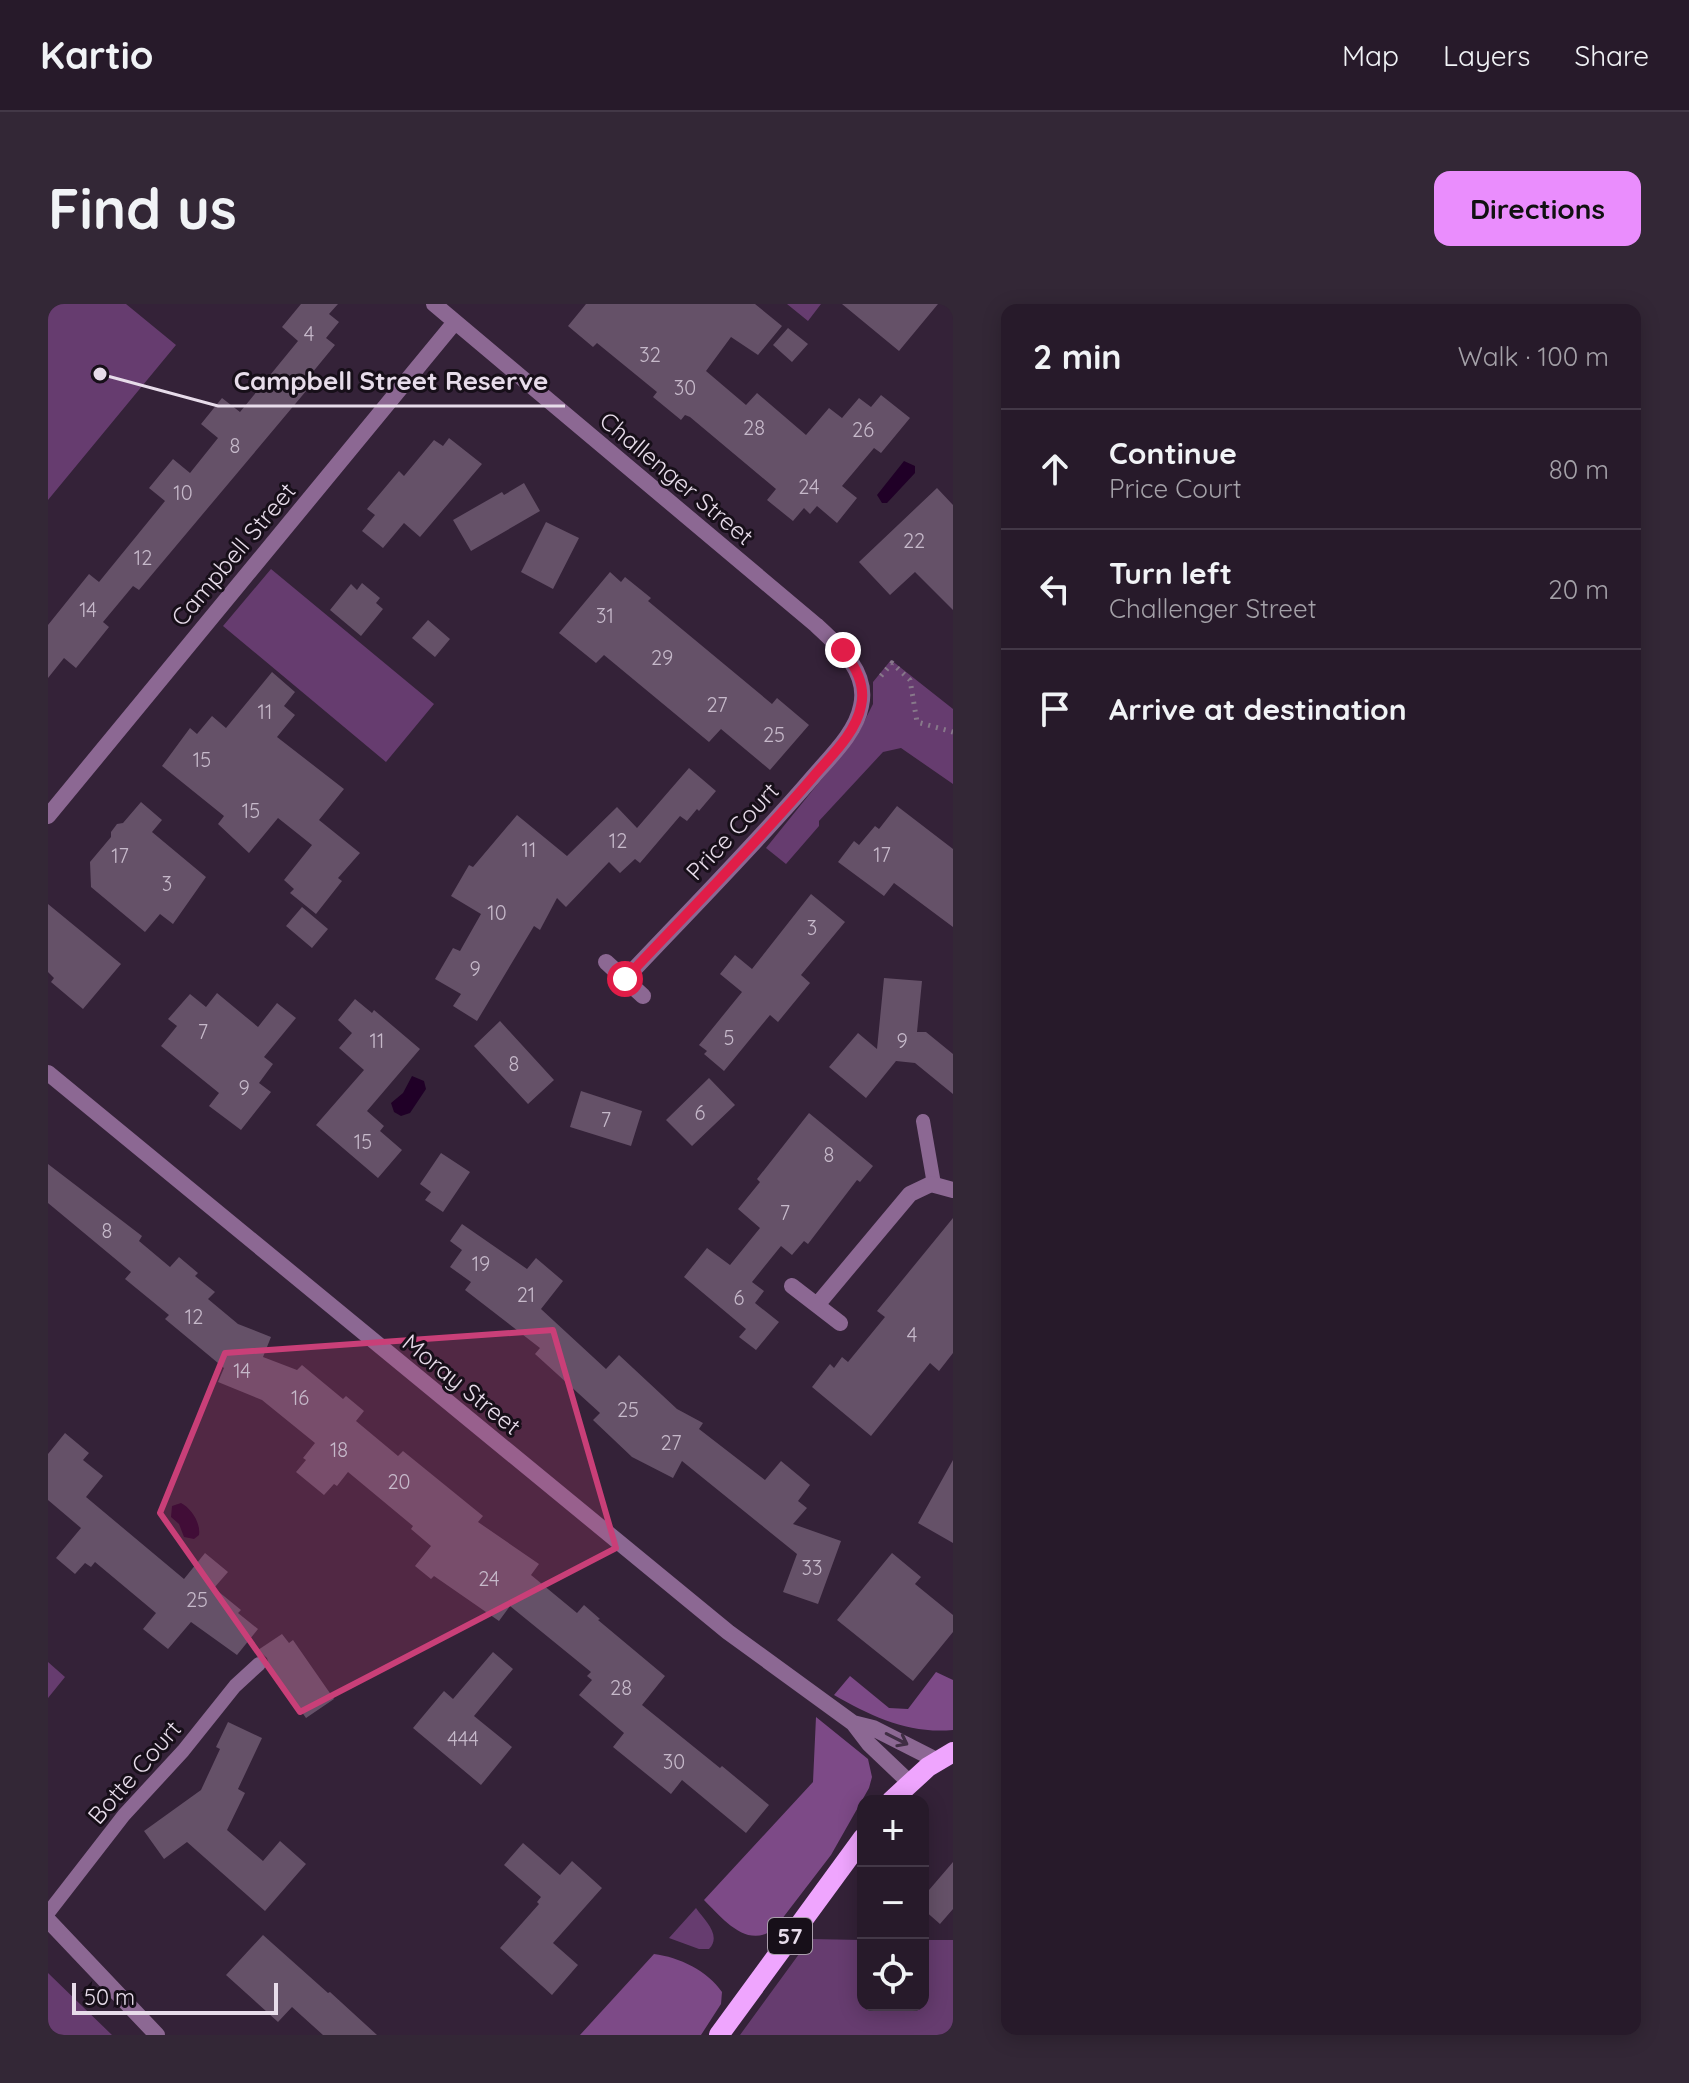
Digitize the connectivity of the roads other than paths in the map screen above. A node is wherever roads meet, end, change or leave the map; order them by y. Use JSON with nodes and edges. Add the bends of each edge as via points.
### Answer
{"nodes":[{"id":1,"x":434,"y":304,"type":"edge"},
{"id":2,"x":455,"y":322,"type":"junction"},
{"id":3,"x":862,"y":706,"type":"joint"},
{"id":4,"x":48,"y":816,"type":"edge"},
{"id":5,"x":606,"y":962,"type":"dead end"},
{"id":6,"x":625,"y":979,"type":"junction"},
{"id":7,"x":643,"y":996,"type":"dead end"},
{"id":8,"x":48,"y":1073,"type":"edge"},
{"id":9,"x":923,"y":1121,"type":"dead end"},
{"id":10,"x":934,"y":1184,"type":"junction"},
{"id":11,"x":953,"y":1190,"type":"edge"},
{"id":12,"x":792,"y":1286,"type":"dead end"},
{"id":13,"x":817,"y":1305,"type":"junction"},
{"id":14,"x":840,"y":1323,"type":"dead end"},
{"id":15,"x":259,"y":1664,"type":"dead end"},
{"id":16,"x":853,"y":1723,"type":"junction"},
{"id":17,"x":946,"y":1757,"type":"edge"},
{"id":18,"x":909,"y":1782,"type":"junction"},
{"id":19,"x":897,"y":1795,"type":"edge"},
{"id":20,"x":857,"y":1846,"type":"edge"},
{"id":21,"x":48,"y":1913,"type":"edge"},
{"id":22,"x":48,"y":1920,"type":"edge"},
{"id":23,"x":157,"y":2035,"type":"edge"},
{"id":24,"x":719,"y":2035,"type":"edge"}],
"edges":[{"from":1,"to":2,"type":"street","name":"Challenger Street"},
{"from":2,"to":3,"type":"street","name":"Challenger Street","via":[[835,642],[857,672]]},
{"from":2,"to":4,"type":"street","name":"Campbell Street"},
{"from":3,"to":6,"type":"street","name":"Price Court","via":[[846,735],[775,821]]},
{"from":5,"to":6,"type":"street"},
{"from":6,"to":7,"type":"street"},
{"from":8,"to":16,"type":"street","name":"Moray Street","via":[[692,1603]]},
{"from":9,"to":10,"type":"lane"},
{"from":10,"to":11,"type":"street"},
{"from":10,"to":13,"type":"street","via":[[902,1201]]},
{"from":12,"to":13,"type":"street"},
{"from":13,"to":14,"type":"street"},
{"from":15,"to":21,"type":"lane","name":"Botte Court","via":[[124,1815]]},
{"from":16,"to":17,"type":"street","name":"Moray Street","one_way":true},
{"from":16,"to":18,"type":"street","name":"Moray Street"},
{"from":17,"to":18,"type":"main road"},
{"from":18,"to":19,"type":"main road"},
{"from":20,"to":24,"type":"main road","number":"57"},
{"from":22,"to":23,"type":"street"}]}
